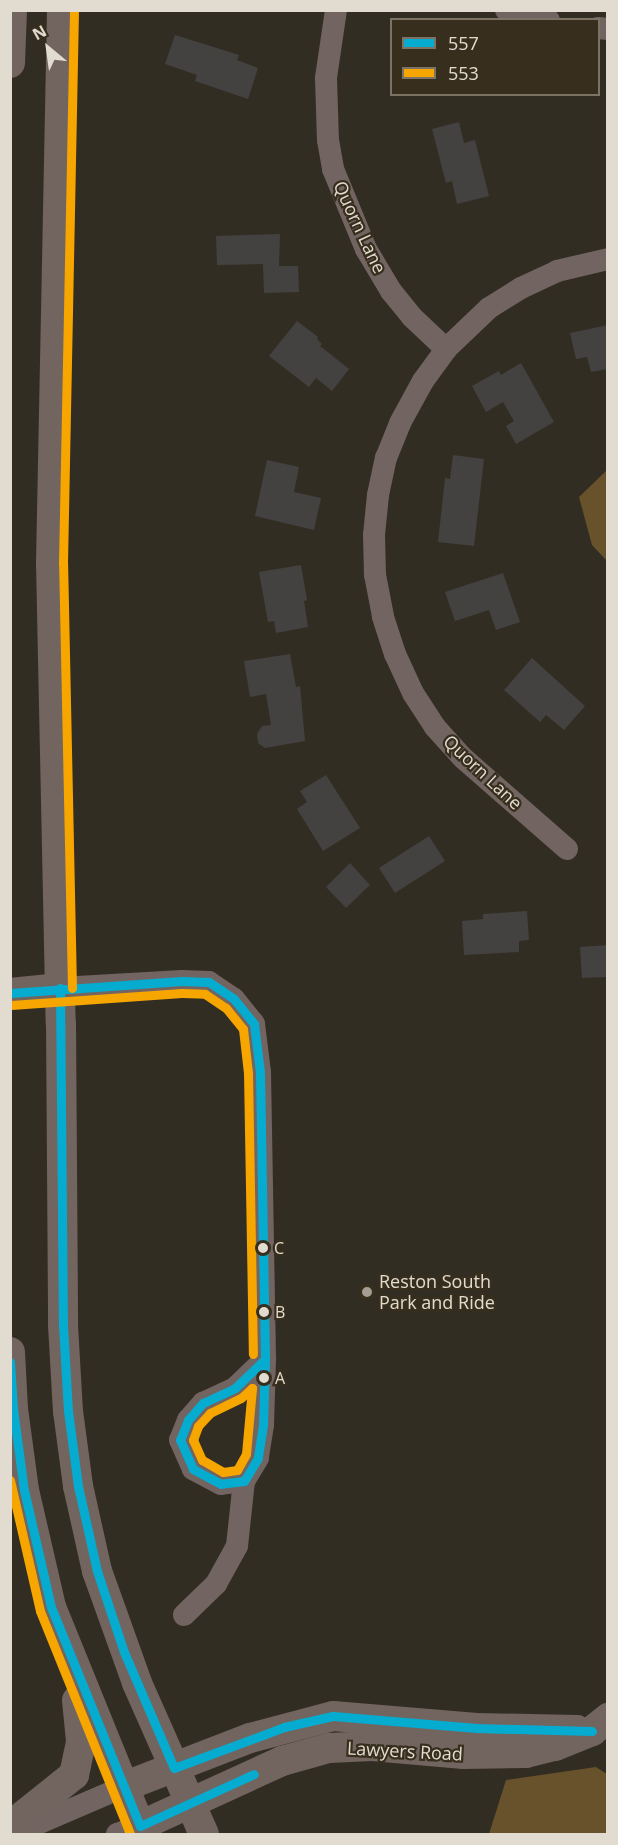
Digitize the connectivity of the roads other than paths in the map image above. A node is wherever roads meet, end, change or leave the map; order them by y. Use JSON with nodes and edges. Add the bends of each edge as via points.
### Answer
{"nodes":[{"id":1,"x":12,"y":10,"type":"edge"},
{"id":2,"x":62,"y":10,"type":"edge"},
{"id":3,"x":336,"y":10,"type":"edge"},
{"id":4,"x":506,"y":10,"type":"edge"},
{"id":5,"x":540,"y":18,"type":"edge"},
{"id":6,"x":10,"y":63,"type":"edge"},
{"id":7,"x":608,"y":259,"type":"edge"},
{"id":8,"x":446,"y":349,"type":"junction"},
{"id":9,"x":567,"y":849,"type":"dead end"},
{"id":10,"x":60,"y":988,"type":"junction"},
{"id":11,"x":10,"y":993,"type":"edge"},
{"id":12,"x":10,"y":1352,"type":"edge"},
{"id":13,"x":265,"y":1359,"type":"junction"},
{"id":14,"x":244,"y":1481,"type":"junction"},
{"id":15,"x":184,"y":1615,"type":"dead end"},
{"id":16,"x":71,"y":1662,"type":"junction"},
{"id":17,"x":602,"y":1730,"type":"edge"},
{"id":18,"x":174,"y":1768,"type":"junction"},
{"id":19,"x":123,"y":1787,"type":"junction"},
{"id":20,"x":190,"y":1804,"type":"junction"},
{"id":21,"x":10,"y":1826,"type":"edge"},
{"id":22,"x":133,"y":1832,"type":"edge"},
{"id":23,"x":14,"y":1834,"type":"edge"},
{"id":24,"x":204,"y":1834,"type":"edge"}],
"edges":[{"from":1,"to":6,"type":"main road"},
{"from":2,"to":10,"type":"main road","via":[[51,564]]},
{"from":3,"to":8,"type":"street","name":"Quorn Lane","via":[[326,78],[333,169],[366,249],[391,291]]},
{"from":4,"to":5,"type":"street"},
{"from":7,"to":8,"type":"street","name":"Quorn Lane","via":[[556,271],[521,288],[489,308]]},
{"from":8,"to":9,"type":"street","name":"Quorn Lane","via":[[423,381],[386,458],[378,495],[374,555],[383,616],[413,693],[435,727],[463,759]]},
{"from":10,"to":11,"type":"main road"},
{"from":10,"to":13,"type":"street","via":[[209,982],[234,999],[254,1024],[261,1072]]},
{"from":10,"to":18,"type":"main road","via":[[63,1325],[78,1486],[97,1571],[124,1652]]},
{"from":12,"to":16,"type":"main road","via":[[24,1490],[51,1607]]},
{"from":13,"to":14,"type":"street","via":[[258,1458]]},
{"from":13,"to":14,"type":"street","via":[[235,1388],[203,1403],[188,1420],[180,1440],[193,1469],[221,1484]]},
{"from":14,"to":15,"type":"street","via":[[237,1546],[216,1584]]},
{"from":16,"to":19,"type":"main road"},
{"from":16,"to":21,"type":"main road","via":[[81,1741],[74,1775]]},
{"from":17,"to":18,"type":"main road","name":"Lawyers Road","via":[[476,1728],[333,1716],[261,1734]]},
{"from":17,"to":20,"type":"main road","name":"Lawyers Road","via":[[526,1753],[464,1755],[372,1746],[329,1748],[282,1761]]},
{"from":18,"to":19,"type":"main road","name":"Lawyers Road"},
{"from":18,"to":20,"type":"main road"},
{"from":19,"to":22,"type":"main road"},
{"from":19,"to":23,"type":"street"},
{"from":20,"to":22,"type":"main road","name":"Lawyers Road"},
{"from":20,"to":24,"type":"main road"}]}
